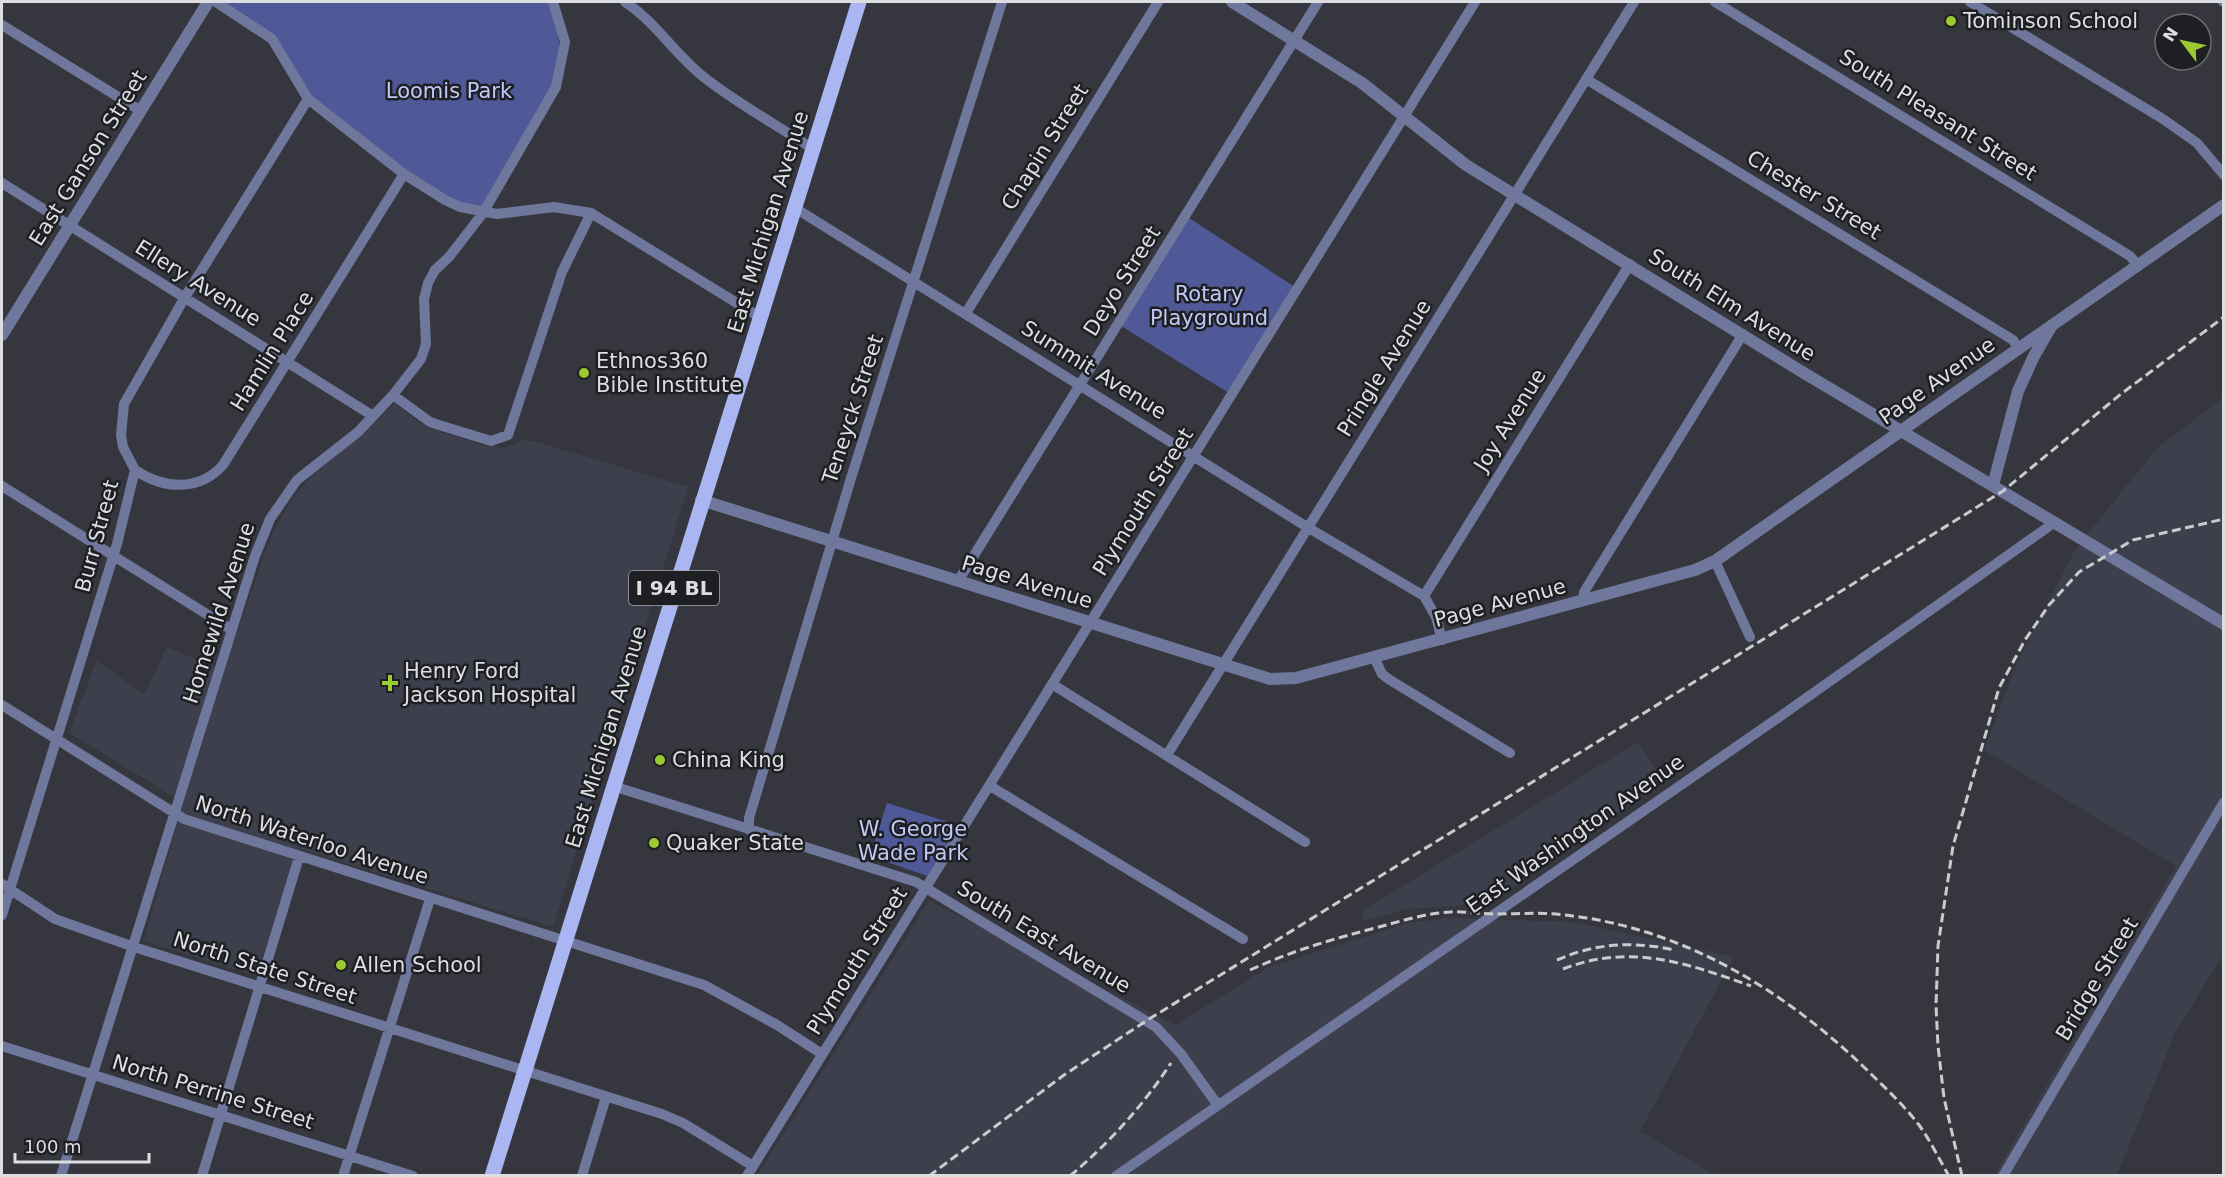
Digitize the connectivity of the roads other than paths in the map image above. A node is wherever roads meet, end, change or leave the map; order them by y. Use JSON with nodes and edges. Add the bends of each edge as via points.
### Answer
{"nodes":[{"id":1,"x":208,"y":2,"type":"edge"},
{"id":2,"x":216,"y":2,"type":"edge"},
{"id":3,"x":553,"y":2,"type":"edge"},
{"id":4,"x":625,"y":2,"type":"edge"},
{"id":5,"x":859,"y":2,"type":"edge"},
{"id":6,"x":1002,"y":2,"type":"edge"},
{"id":7,"x":1158,"y":2,"type":"edge"},
{"id":8,"x":1232,"y":2,"type":"edge"},
{"id":9,"x":1318,"y":2,"type":"edge"},
{"id":10,"x":1475,"y":2,"type":"edge"},
{"id":11,"x":1634,"y":2,"type":"edge"},
{"id":12,"x":1715,"y":2,"type":"edge"},
{"id":13,"x":1970,"y":2,"type":"edge"},
{"id":14,"x":2,"y":26,"type":"edge"},
{"id":15,"x":1294,"y":40,"type":"junction"},
{"id":16,"x":1586,"y":79,"type":"junction"},
{"id":17,"x":308,"y":99,"type":"junction"},
{"id":18,"x":141,"y":111,"type":"junction"},
{"id":19,"x":1404,"y":117,"type":"junction"},
{"id":20,"x":813,"y":149,"type":"junction"},
{"id":21,"x":404,"y":174,"type":"junction"},
{"id":22,"x":2223,"y":175,"type":"edge"},
{"id":23,"x":2,"y":183,"type":"edge"},
{"id":24,"x":1514,"y":194,"type":"junction"},
{"id":25,"x":2223,"y":205,"type":"edge"},
{"id":26,"x":795,"y":208,"type":"junction"},
{"id":27,"x":483,"y":213,"type":"junction"},
{"id":28,"x":591,"y":213,"type":"junction"},
{"id":29,"x":70,"y":226,"type":"junction"},
{"id":30,"x":1630,"y":264,"type":"junction"},
{"id":31,"x":2138,"y":266,"type":"junction"},
{"id":32,"x":914,"y":281,"type":"junction"},
{"id":33,"x":185,"y":297,"type":"junction"},
{"id":34,"x":966,"y":314,"type":"junction"},
{"id":35,"x":761,"y":318,"type":"junction"},
{"id":36,"x":2054,"y":323,"type":"junction"},
{"id":37,"x":3,"y":330,"type":"edge"},
{"id":38,"x":1743,"y":334,"type":"junction"},
{"id":39,"x":2018,"y":348,"type":"junction"},
{"id":40,"x":288,"y":362,"type":"junction"},
{"id":41,"x":1080,"y":385,"type":"junction"},
{"id":42,"x":393,"y":395,"type":"junction"},
{"id":43,"x":373,"y":417,"type":"junction"},
{"id":44,"x":1900,"y":431,"type":"junction"},
{"id":45,"x":1194,"y":456,"type":"junction"},
{"id":46,"x":135,"y":470,"type":"junction"},
{"id":47,"x":1993,"y":485,"type":"junction"},
{"id":48,"x":2,"y":486,"type":"edge"},
{"id":49,"x":701,"y":500,"type":"junction"},
{"id":50,"x":2055,"y":522,"type":"junction"},
{"id":51,"x":1308,"y":527,"type":"junction"},
{"id":52,"x":834,"y":542,"type":"junction"},
{"id":53,"x":113,"y":556,"type":"junction"},
{"id":54,"x":1715,"y":561,"type":"junction"},
{"id":55,"x":958,"y":581,"type":"junction"},
{"id":56,"x":1424,"y":596,"type":"junction"},
{"id":57,"x":1583,"y":601,"type":"junction"},
{"id":58,"x":1091,"y":622,"type":"junction"},
{"id":59,"x":2223,"y":624,"type":"edge"},
{"id":60,"x":231,"y":630,"type":"junction"},
{"id":61,"x":1750,"y":637,"type":"dead end"},
{"id":62,"x":1442,"y":640,"type":"junction"},
{"id":63,"x":1374,"y":657,"type":"junction"},
{"id":64,"x":1223,"y":664,"type":"junction"},
{"id":65,"x":1052,"y":684,"type":"junction"},
{"id":66,"x":2,"y":705,"type":"edge"},
{"id":67,"x":56,"y":740,"type":"junction"},
{"id":68,"x":1510,"y":753,"type":"dead end"},
{"id":69,"x":1167,"y":755,"type":"junction"},
{"id":70,"x":613,"y":786,"type":"junction"},
{"id":71,"x":990,"y":786,"type":"junction"},
{"id":72,"x":2223,"y":802,"type":"edge"},
{"id":73,"x":174,"y":814,"type":"junction"},
{"id":74,"x":749,"y":830,"type":"junction"},
{"id":75,"x":1305,"y":842,"type":"dead end"},
{"id":76,"x":299,"y":857,"type":"junction"},
{"id":77,"x":5,"y":887,"type":"edge"},
{"id":78,"x":925,"y":888,"type":"junction"},
{"id":79,"x":430,"y":899,"type":"junction"},
{"id":80,"x":2,"y":915,"type":"edge"},
{"id":81,"x":1243,"y":939,"type":"dead end"},
{"id":82,"x":565,"y":940,"type":"junction"},
{"id":83,"x":134,"y":947,"type":"junction"},
{"id":84,"x":261,"y":988,"type":"junction"},
{"id":85,"x":388,"y":1029,"type":"junction"},
{"id":86,"x":2,"y":1046,"type":"edge"},
{"id":87,"x":822,"y":1054,"type":"junction"},
{"id":88,"x":524,"y":1071,"type":"junction"},
{"id":89,"x":92,"y":1074,"type":"junction"},
{"id":90,"x":606,"y":1097,"type":"junction"},
{"id":91,"x":1217,"y":1104,"type":"junction"},
{"id":92,"x":222,"y":1114,"type":"junction"},
{"id":93,"x":349,"y":1155,"type":"junction"},
{"id":94,"x":750,"y":1171,"type":"edge"},
{"id":95,"x":61,"y":1176,"type":"edge"},
{"id":96,"x":202,"y":1176,"type":"edge"},
{"id":97,"x":343,"y":1176,"type":"edge"},
{"id":98,"x":413,"y":1176,"type":"edge"},
{"id":99,"x":492,"y":1176,"type":"edge"},
{"id":100,"x":582,"y":1176,"type":"edge"},
{"id":101,"x":1116,"y":1176,"type":"edge"},
{"id":102,"x":2003,"y":1176,"type":"edge"}],
"edges":[{"from":1,"to":18,"type":"street","name":"East Ganson Street"},
{"from":2,"to":17,"type":"street","via":[[272,39]]},
{"from":3,"to":27,"type":"street","name":"Homewild Avenue","via":[[565,42],[556,87]]},
{"from":4,"to":20,"type":"street","via":[[645,15],[705,78]]},
{"from":5,"to":20,"type":"main road","name":"East Michigan Avenue","number":"I 94 BL"},
{"from":6,"to":32,"type":"street","name":"Teneyck Street"},
{"from":7,"to":34,"type":"street","name":"Chapin Street"},
{"from":8,"to":15,"type":"street","name":"South Elm Avenue"},
{"from":9,"to":15,"type":"street","name":"Deyo Street"},
{"from":10,"to":19,"type":"street","name":"Plymouth Street"},
{"from":11,"to":16,"type":"street","name":"Pringle Avenue"},
{"from":12,"to":31,"type":"street","name":"South Pleasant Street","via":[[2130,256]]},
{"from":13,"to":22,"type":"street","via":[[2172,125],[2197,143]]},
{"from":14,"to":18,"type":"street"},
{"from":15,"to":19,"type":"street","name":"South Elm Avenue"},
{"from":15,"to":41,"type":"street","name":"Deyo Street"},
{"from":16,"to":24,"type":"street","name":"Pringle Avenue"},
{"from":16,"to":39,"type":"street","name":"Chester Street","via":[[2013,340]]},
{"from":17,"to":21,"type":"street"},
{"from":17,"to":33,"type":"street","name":"Burr Street"},
{"from":18,"to":29,"type":"street","name":"East Ganson Street"},
{"from":19,"to":24,"type":"street","name":"South Elm Avenue","via":[[1457,159]]},
{"from":19,"to":45,"type":"street","name":"Plymouth Street"},
{"from":20,"to":26,"type":"main road","name":"East Michigan Avenue","number":"I 94 BL"},
{"from":21,"to":27,"type":"street","via":[[445,200]]},
{"from":21,"to":40,"type":"street","name":"Hamlin Place"},
{"from":23,"to":29,"type":"street","name":"Ellery Avenue"},
{"from":24,"to":30,"type":"street","name":"South Elm Avenue"},
{"from":24,"to":51,"type":"street","name":"Pringle Avenue"},
{"from":25,"to":31,"type":"street","name":"Page Avenue"},
{"from":26,"to":32,"type":"street","name":"Summit Avenue"},
{"from":26,"to":35,"type":"main road","name":"East Michigan Avenue","number":"I 94 BL"},
{"from":27,"to":28,"type":"street","via":[[554,207]]},
{"from":27,"to":42,"type":"street","name":"Homewild Avenue","via":[[428,283],[424,299],[424,351]]},
{"from":28,"to":35,"type":"street"},
{"from":28,"to":42,"type":"street","via":[[562,272],[511,429],[503,439],[491,441],[430,422]]},
{"from":29,"to":33,"type":"street","name":"Ellery Avenue"},
{"from":29,"to":37,"type":"street","name":"East Ganson Street"},
{"from":30,"to":38,"type":"street","name":"South Elm Avenue"},
{"from":30,"to":56,"type":"street","name":"Joy Avenue"},
{"from":31,"to":36,"type":"street","name":"Page Avenue"},
{"from":32,"to":34,"type":"street","name":"Summit Avenue"},
{"from":32,"to":52,"type":"street","name":"Teneyck Street"},
{"from":33,"to":40,"type":"street","name":"Ellery Avenue"},
{"from":33,"to":46,"type":"street","name":"Burr Street","via":[[124,404],[123,447]]},
{"from":34,"to":41,"type":"street","name":"Summit Avenue"},
{"from":35,"to":49,"type":"main road","name":"East Michigan Avenue","number":"I 94 BL"},
{"from":36,"to":39,"type":"street","name":"Page Avenue"},
{"from":36,"to":47,"type":"street","via":[[2018,391]]},
{"from":38,"to":44,"type":"street","name":"South Elm Avenue"},
{"from":38,"to":57,"type":"street","via":[[1584,592]]},
{"from":39,"to":44,"type":"street","name":"Page Avenue"},
{"from":40,"to":43,"type":"street","name":"Ellery Avenue"},
{"from":40,"to":46,"type":"street","name":"Hamlin Place","via":[[213,477],[184,486],[157,482]]},
{"from":41,"to":45,"type":"street","name":"Summit Avenue"},
{"from":41,"to":55,"type":"street","name":"Deyo Street"},
{"from":42,"to":43,"type":"street","name":"Homewild Avenue"},
{"from":43,"to":60,"type":"street","name":"Homewild Avenue","via":[[283,496],[255,556]]},
{"from":44,"to":47,"type":"street","name":"South Elm Avenue"},
{"from":44,"to":54,"type":"street","name":"Page Avenue"},
{"from":45,"to":51,"type":"street","name":"Summit Avenue"},
{"from":45,"to":58,"type":"street","name":"Plymouth Street"},
{"from":46,"to":53,"type":"street","name":"Burr Street"},
{"from":47,"to":50,"type":"street","name":"South Elm Avenue"},
{"from":48,"to":53,"type":"street"},
{"from":49,"to":52,"type":"street","name":"Page Avenue"},
{"from":49,"to":70,"type":"main road","name":"East Michigan Avenue","number":"I 94 BL"},
{"from":50,"to":59,"type":"street","name":"South Elm Avenue"},
{"from":50,"to":91,"type":"street","name":"East Washington Avenue"},
{"from":51,"to":56,"type":"street","name":"Summit Avenue"},
{"from":51,"to":64,"type":"street","name":"Pringle Avenue"},
{"from":52,"to":55,"type":"street","name":"Page Avenue"},
{"from":52,"to":74,"type":"street","name":"Teneyck Street","via":[[749,818]]},
{"from":53,"to":60,"type":"street"},
{"from":53,"to":67,"type":"street","name":"Burr Street"},
{"from":54,"to":57,"type":"street","name":"Page Avenue"},
{"from":54,"to":61,"type":"street"},
{"from":55,"to":58,"type":"street","name":"Page Avenue"},
{"from":56,"to":62,"type":"street","via":[[1436,617]]},
{"from":57,"to":62,"type":"street","name":"Page Avenue"},
{"from":58,"to":64,"type":"street","name":"Page Avenue"},
{"from":58,"to":65,"type":"street","name":"Plymouth Street"},
{"from":60,"to":73,"type":"street","name":"Homewild Avenue"},
{"from":62,"to":63,"type":"street","name":"Page Avenue"},
{"from":63,"to":64,"type":"street","name":"Page Avenue","via":[[1287,680],[1270,679]]},
{"from":63,"to":68,"type":"street","via":[[1382,674],[1390,680]]},
{"from":64,"to":69,"type":"street","name":"Pringle Avenue"},
{"from":65,"to":69,"type":"street"},
{"from":65,"to":71,"type":"street","name":"Plymouth Street"},
{"from":66,"to":67,"type":"street","name":"North Waterloo Avenue"},
{"from":67,"to":73,"type":"street","name":"North Waterloo Avenue"},
{"from":67,"to":77,"type":"street","name":"Burr Street"},
{"from":69,"to":75,"type":"street"},
{"from":70,"to":74,"type":"street","name":"South East Avenue"},
{"from":70,"to":82,"type":"main road","name":"East Michigan Avenue","number":"I 94 BL"},
{"from":71,"to":78,"type":"street","name":"Plymouth Street"},
{"from":71,"to":81,"type":"street"},
{"from":72,"to":102,"type":"street","name":"Bridge Street"},
{"from":73,"to":76,"type":"street","name":"North Waterloo Avenue"},
{"from":73,"to":83,"type":"street","name":"Homewild Avenue"},
{"from":74,"to":78,"type":"street","name":"South East Avenue"},
{"from":76,"to":79,"type":"street","name":"North Waterloo Avenue"},
{"from":76,"to":84,"type":"street"},
{"from":77,"to":80,"type":"street","name":"Burr Street"},
{"from":77,"to":83,"type":"street","name":"North State Street","via":[[55,919]]},
{"from":78,"to":87,"type":"street","name":"Plymouth Street"},
{"from":78,"to":91,"type":"street","name":"South East Avenue","via":[[1156,1027]]},
{"from":79,"to":82,"type":"street","name":"North Waterloo Avenue"},
{"from":79,"to":85,"type":"street"},
{"from":82,"to":87,"type":"street","name":"North Waterloo Avenue","via":[[716,990]]},
{"from":82,"to":88,"type":"main road","name":"East Michigan Avenue","number":"I 94 BL"},
{"from":83,"to":84,"type":"street","name":"North State Street"},
{"from":83,"to":89,"type":"street","name":"Homewild Avenue"},
{"from":84,"to":85,"type":"street","name":"North State Street"},
{"from":84,"to":92,"type":"street"},
{"from":85,"to":88,"type":"street","name":"North State Street"},
{"from":85,"to":93,"type":"street"},
{"from":86,"to":89,"type":"street","name":"North Perrine Street"},
{"from":87,"to":94,"type":"street","name":"Plymouth Street"},
{"from":88,"to":90,"type":"street","name":"North State Street"},
{"from":88,"to":99,"type":"main road","name":"East Michigan Avenue","number":"I 94 BL"},
{"from":89,"to":92,"type":"street","name":"North Perrine Street"},
{"from":89,"to":95,"type":"street","name":"Homewild Avenue"},
{"from":90,"to":94,"type":"street","name":"North State Street","via":[[683,1123]]},
{"from":90,"to":100,"type":"street"},
{"from":91,"to":101,"type":"street","name":"East Washington Avenue"},
{"from":92,"to":93,"type":"street","name":"North Perrine Street"},
{"from":92,"to":96,"type":"street"},
{"from":93,"to":97,"type":"street"},
{"from":93,"to":98,"type":"street","name":"North Perrine Street"}]}
